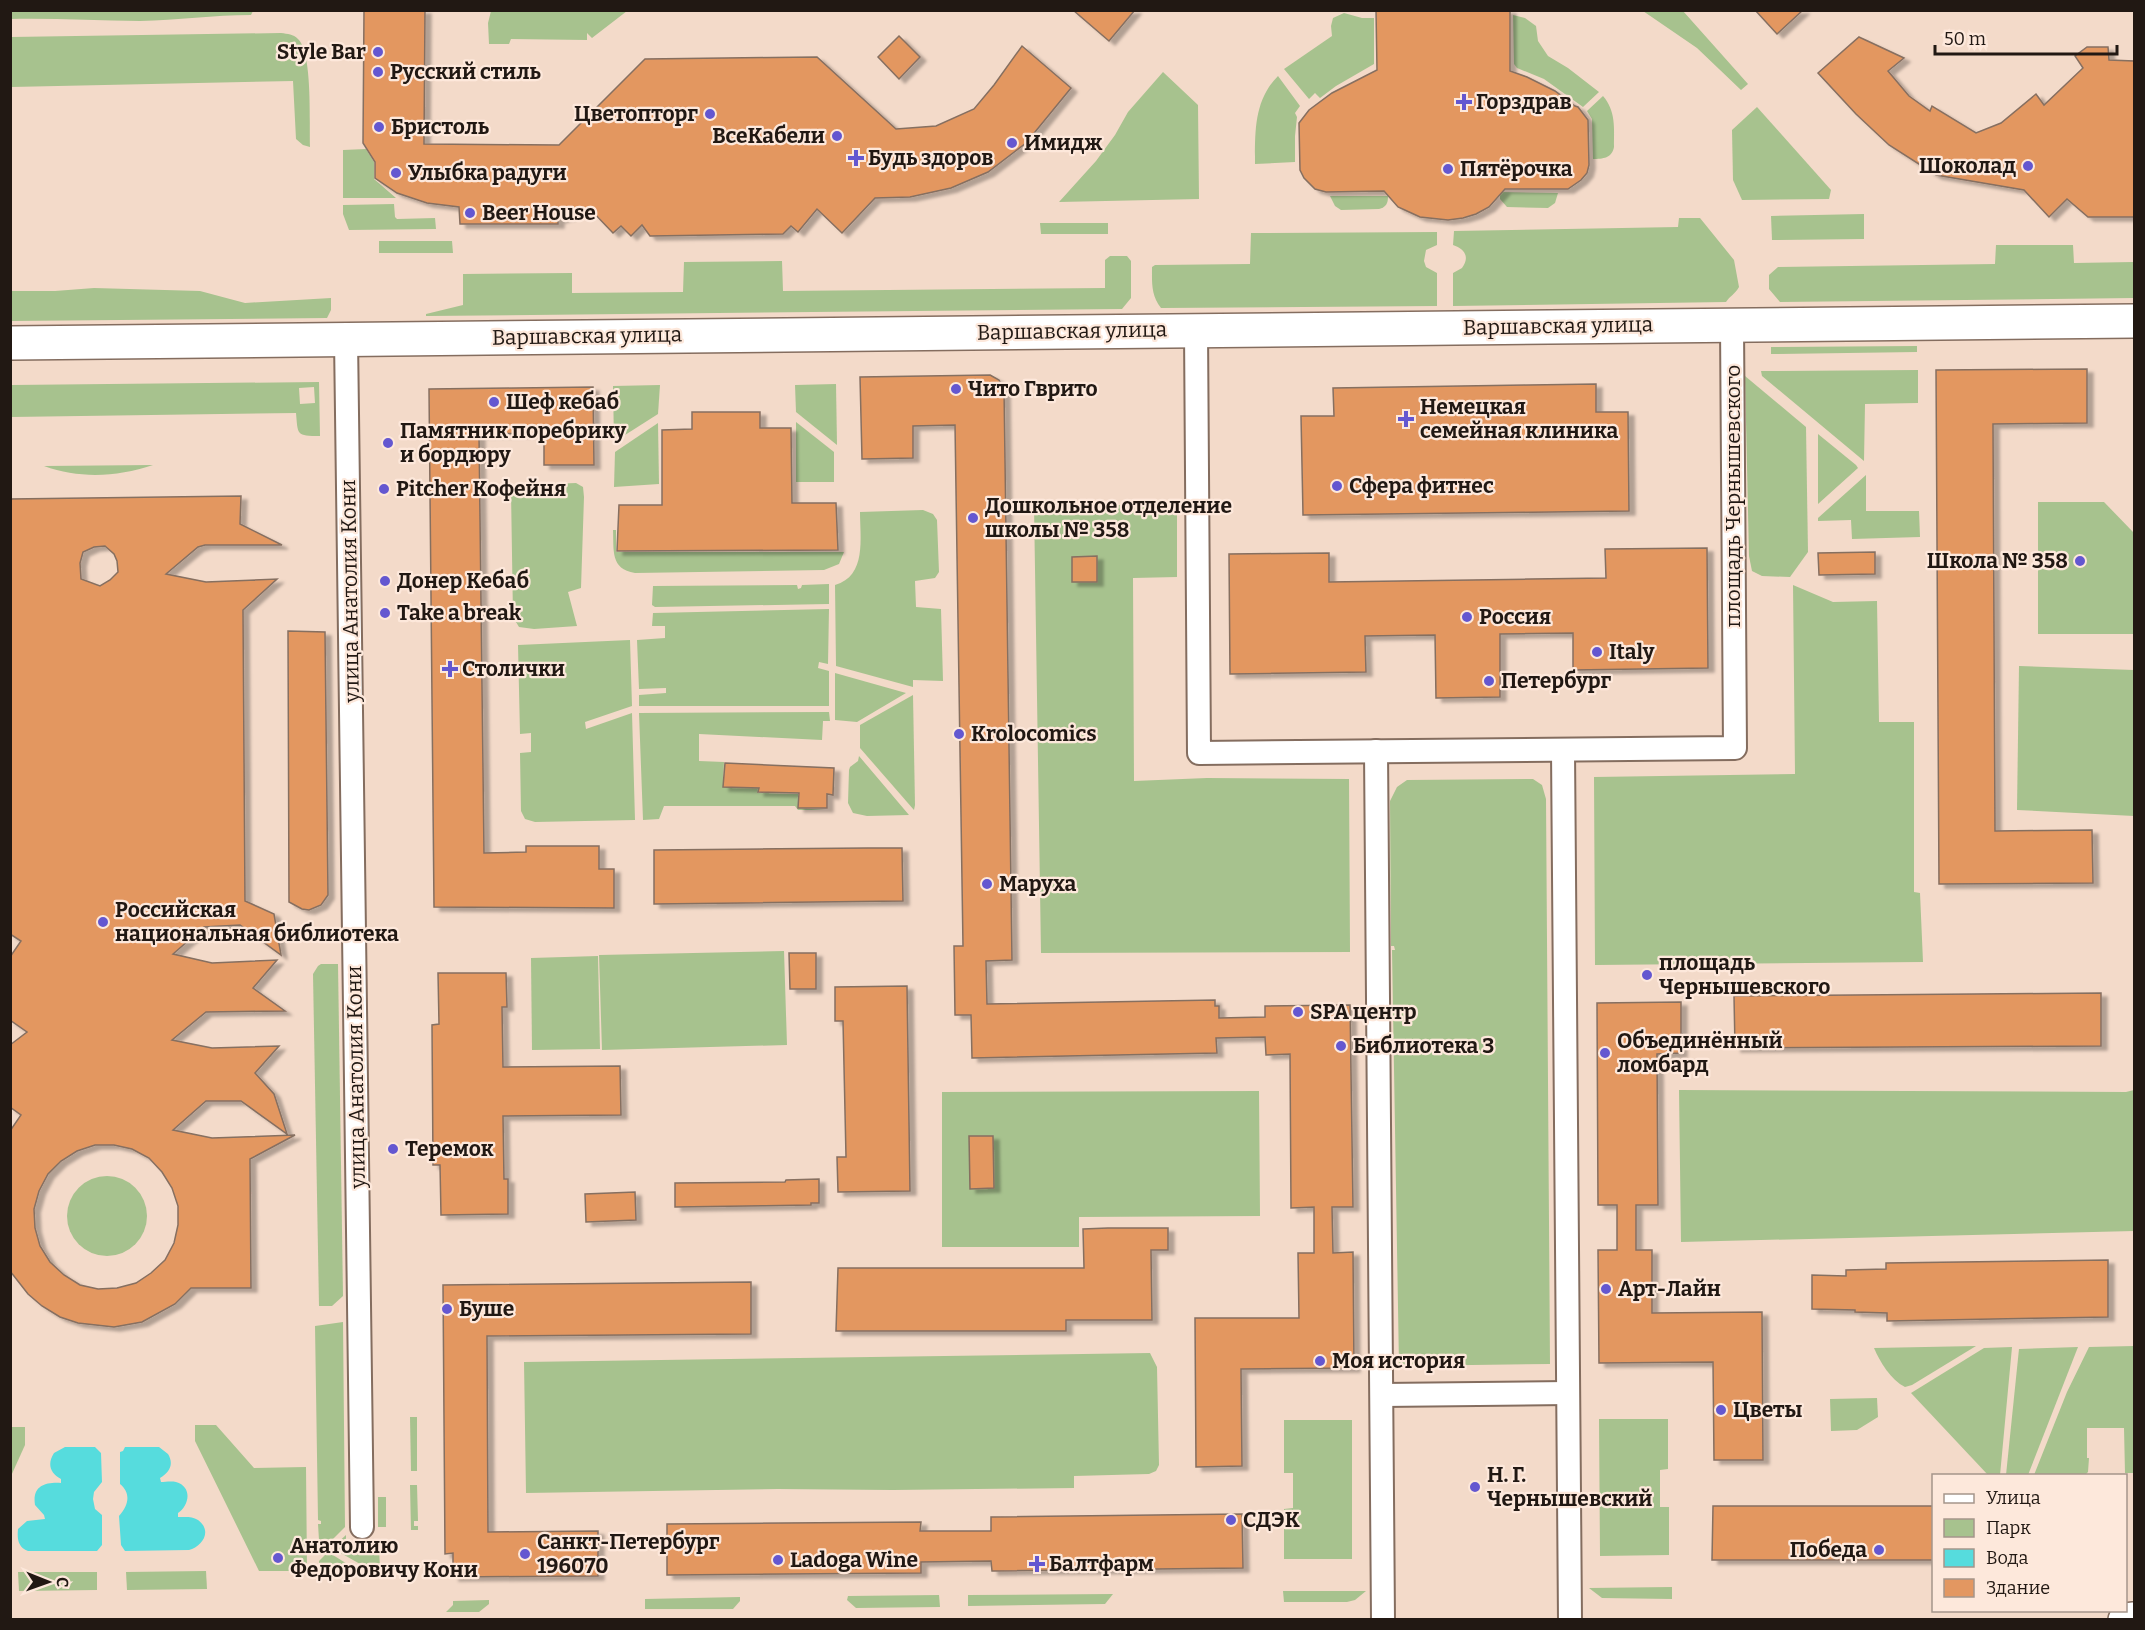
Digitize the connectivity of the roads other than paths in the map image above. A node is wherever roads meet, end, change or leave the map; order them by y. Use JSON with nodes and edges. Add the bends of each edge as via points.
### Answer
{"nodes":[{"id":1,"x":2134,"y":321,"type":"edge"},
{"id":2,"x":1731,"y":325,"type":"junction"},
{"id":3,"x":1196,"y":330,"type":"junction"},
{"id":4,"x":346,"y":339,"type":"junction"},
{"id":5,"x":10,"y":343,"type":"edge"},
{"id":6,"x":1563,"y":750,"type":"junction"},
{"id":7,"x":1376,"y":751,"type":"junction"},
{"id":8,"x":1568,"y":1393,"type":"junction"},
{"id":9,"x":1382,"y":1395,"type":"junction"},
{"id":10,"x":362,"y":1527,"type":"dead end"},
{"id":11,"x":2134,"y":1619,"type":"edge"},
{"id":12,"x":1383,"y":1620,"type":"edge"},
{"id":13,"x":1570,"y":1620,"type":"edge"},
{"id":14,"x":2125,"y":1620,"type":"edge"}],
"edges":[{"from":1,"to":2,"type":"street","name":"Варшавская улица"},
{"from":2,"to":3,"type":"street","name":"Варшавская улица"},
{"from":2,"to":6,"type":"street","name":"площадь Чернышевского","via":[[1735,748]]},
{"from":3,"to":4,"type":"street","name":"Варшавская улица"},
{"from":3,"to":7,"type":"street","name":"площадь Чернышевского","via":[[1199,753]]},
{"from":4,"to":5,"type":"street","name":"Варшавская улица"},
{"from":4,"to":10,"type":"street","name":"улица Анатолия Кони"},
{"from":6,"to":7,"type":"street","name":"площадь Чернышевского"},
{"from":6,"to":8,"type":"street"},
{"from":7,"to":9,"type":"street"},
{"from":8,"to":9,"type":"street"},
{"from":8,"to":13,"type":"street"},
{"from":9,"to":12,"type":"street"},
{"from":11,"to":14,"type":"street"}]}
